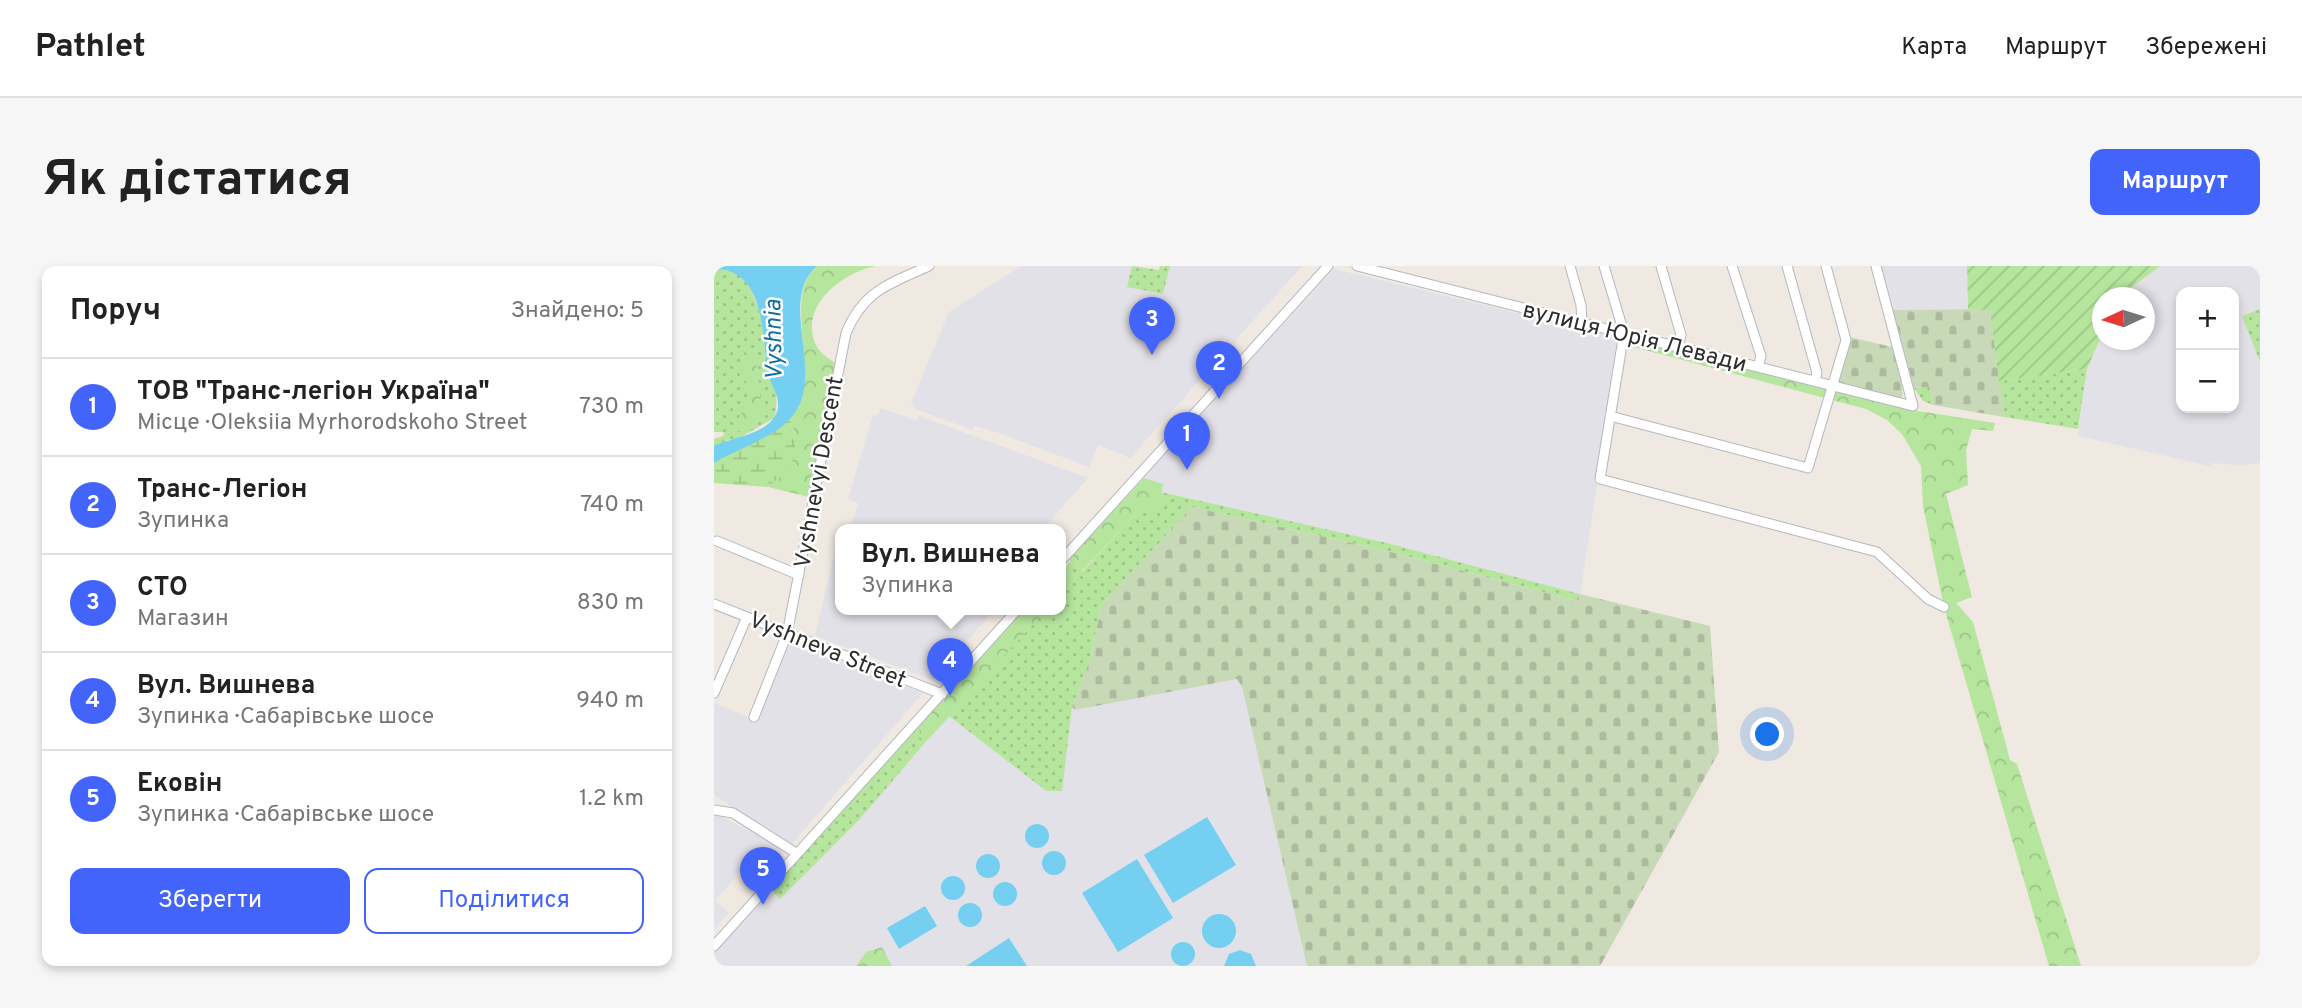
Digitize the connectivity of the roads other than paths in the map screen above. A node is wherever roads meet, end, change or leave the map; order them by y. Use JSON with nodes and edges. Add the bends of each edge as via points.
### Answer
{"nodes":[{"id":1,"x":929,"y":266,"type":"edge"},
{"id":2,"x":1328,"y":266,"type":"edge"},
{"id":3,"x":1357,"y":266,"type":"edge"},
{"id":4,"x":1570,"y":266,"type":"edge"},
{"id":5,"x":1604,"y":266,"type":"edge"},
{"id":6,"x":1661,"y":266,"type":"edge"},
{"id":7,"x":1731,"y":266,"type":"edge"},
{"id":8,"x":1787,"y":266,"type":"edge"},
{"id":9,"x":1826,"y":266,"type":"edge"},
{"id":10,"x":1876,"y":266,"type":"edge"},
{"id":11,"x":1582,"y":323,"type":"junction"},
{"id":12,"x":1624,"y":333,"type":"junction"},
{"id":13,"x":1678,"y":347,"type":"junction"},
{"id":14,"x":1758,"y":367,"type":"junction"},
{"id":15,"x":1815,"y":381,"type":"junction"},
{"id":16,"x":1833,"y":386,"type":"junction"},
{"id":17,"x":1610,"y":416,"type":"junction"},
{"id":18,"x":717,"y":541,"type":"dead end"},
{"id":19,"x":1066,"y":555,"type":"edge"},
{"id":20,"x":799,"y":575,"type":"junction"},
{"id":21,"x":714,"y":604,"type":"edge"},
{"id":22,"x":1944,"y":607,"type":"dead end"},
{"id":23,"x":1013,"y":615,"type":"edge"},
{"id":24,"x":747,"y":617,"type":"junction"},
{"id":25,"x":787,"y":634,"type":"junction"},
{"id":26,"x":714,"y":693,"type":"edge"},
{"id":27,"x":942,"y":694,"type":"junction"},
{"id":28,"x":754,"y":717,"type":"dead end"},
{"id":29,"x":714,"y":810,"type":"edge"},
{"id":30,"x":796,"y":853,"type":"junction"},
{"id":31,"x":714,"y":946,"type":"edge"}],
"edges":[{"from":1,"to":20,"type":"street","name":"Vyshnevyi Descent","via":[[871,294],[846,333]]},
{"from":2,"to":19,"type":"street"},
{"from":3,"to":11,"type":"street","name":"вулиця Юрія Левади"},
{"from":4,"to":11,"type":"street"},
{"from":5,"to":12,"type":"street"},
{"from":6,"to":13,"type":"street","via":[[1681,335]]},
{"from":7,"to":14,"type":"street","via":[[1761,356]]},
{"from":8,"to":15,"type":"street"},
{"from":9,"to":16,"type":"street","via":[[1846,340]]},
{"from":10,"to":16,"type":"street","name":"вулиця Юрія Левади","via":[[1913,406]]},
{"from":11,"to":12,"type":"street","name":"вулиця Юрія Левади"},
{"from":12,"to":13,"type":"street","name":"вулиця Юрія Левади"},
{"from":12,"to":17,"type":"street"},
{"from":13,"to":14,"type":"street","name":"вулиця Юрія Левади"},
{"from":14,"to":15,"type":"street","name":"вулиця Юрія Левади"},
{"from":15,"to":16,"type":"street","name":"вулиця Юрія Левади"},
{"from":16,"to":17,"type":"street","via":[[1808,468]]},
{"from":17,"to":22,"type":"street","via":[[1600,479],[1877,552],[1928,599]]},
{"from":18,"to":20,"type":"street"},
{"from":20,"to":25,"type":"street","name":"Vyshnevyi Descent"},
{"from":21,"to":24,"type":"street","name":"Vyshneva Street"},
{"from":23,"to":27,"type":"street"},
{"from":24,"to":25,"type":"street","name":"Vyshneva Street"},
{"from":24,"to":26,"type":"street"},
{"from":25,"to":27,"type":"street","name":"Vyshneva Street"},
{"from":25,"to":28,"type":"street","name":"Vyshnevyi Descent"},
{"from":27,"to":30,"type":"street"},
{"from":29,"to":30,"type":"street","via":[[733,813]]},
{"from":30,"to":31,"type":"street"}]}
